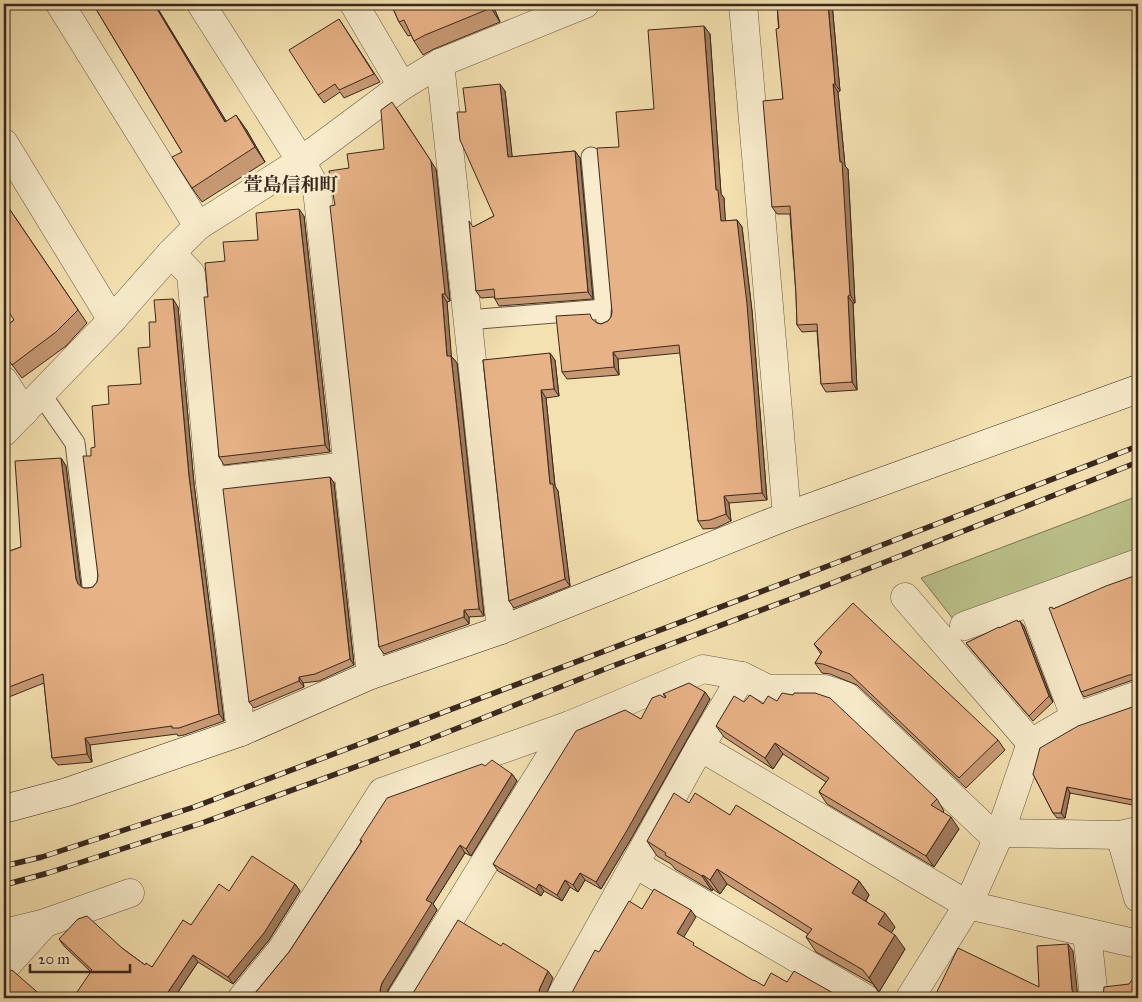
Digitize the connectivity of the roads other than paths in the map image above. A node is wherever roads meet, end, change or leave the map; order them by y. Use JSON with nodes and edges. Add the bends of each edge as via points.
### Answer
{"nodes":[{"id":1,"x":60,"y":4,"type":"edge"},
{"id":2,"x":201,"y":4,"type":"edge"},
{"id":3,"x":354,"y":4,"type":"edge"},
{"id":4,"x":585,"y":4,"type":"edge"},
{"id":5,"x":743,"y":4,"type":"edge"},
{"id":6,"x":543,"y":12,"type":"edge"},
{"id":7,"x":440,"y":63,"type":"junction"},
{"id":8,"x":402,"y":86,"type":"junction"},
{"id":9,"x":4,"y":143,"type":"edge"},
{"id":10,"x":591,"y":158,"type":"dead end"},
{"id":11,"x":301,"y":161,"type":"junction"},
{"id":12,"x":198,"y":226,"type":"junction"},
{"id":13,"x":171,"y":253,"type":"junction"},
{"id":14,"x":112,"y":320,"type":"junction"},
{"id":15,"x":467,"y":320,"type":"junction"},
{"id":16,"x":4,"y":381,"type":"edge"},
{"id":17,"x":1138,"y":390,"type":"edge"},
{"id":18,"x":33,"y":403,"type":"junction"},
{"id":19,"x":4,"y":432,"type":"edge"},
{"id":20,"x":348,"y":466,"type":"junction"},
{"id":21,"x":210,"y":482,"type":"junction"},
{"id":22,"x":787,"y":516,"type":"junction"},
{"id":23,"x":1138,"y":563,"type":"edge"},
{"id":24,"x":92,"y":585,"type":"edge"},
{"id":25,"x":905,"y":597,"type":"dead end"},
{"id":26,"x":1032,"y":602,"type":"junction"},
{"id":27,"x":964,"y":626,"type":"dead end"},
{"id":28,"x":501,"y":630,"type":"junction"},
{"id":29,"x":371,"y":675,"type":"junction"},
{"id":30,"x":742,"y":676,"type":"junction"},
{"id":31,"x":1138,"y":695,"type":"edge"},
{"id":32,"x":1075,"y":718,"type":"junction"},
{"id":33,"x":570,"y":725,"type":"junction"},
{"id":34,"x":241,"y":732,"type":"junction"},
{"id":35,"x":1031,"y":743,"type":"junction"},
{"id":36,"x":700,"y":746,"type":"junction"},
{"id":37,"x":4,"y":809,"type":"edge"},
{"id":38,"x":1129,"y":833,"type":"edge"},
{"id":39,"x":999,"y":836,"type":"junction"},
{"id":40,"x":635,"y":864,"type":"junction"},
{"id":41,"x":130,"y":893,"type":"dead end"},
{"id":42,"x":1138,"y":898,"type":"edge"},
{"id":43,"x":968,"y":905,"type":"junction"},
{"id":44,"x":45,"y":923,"type":"junction"},
{"id":45,"x":4,"y":933,"type":"edge"},
{"id":46,"x":1088,"y":933,"type":"junction"},
{"id":47,"x":1138,"y":944,"type":"edge"},
{"id":48,"x":4,"y":968,"type":"edge"},
{"id":49,"x":570,"y":995,"type":"edge"},
{"id":50,"x":242,"y":998,"type":"edge"},
{"id":51,"x":400,"y":998,"type":"edge"},
{"id":52,"x":865,"y":998,"type":"edge"},
{"id":53,"x":910,"y":998,"type":"edge"},
{"id":54,"x":1094,"y":998,"type":"edge"}],
"edges":[{"from":1,"to":12,"type":"street"},
{"from":2,"to":11,"type":"street"},
{"from":3,"to":8,"type":"street"},
{"from":4,"to":6,"type":"street"},
{"from":5,"to":22,"type":"street"},
{"from":6,"to":7,"type":"street"},
{"from":7,"to":8,"type":"street"},
{"from":7,"to":15,"type":"street"},
{"from":8,"to":11,"type":"street"},
{"from":9,"to":14,"type":"street"},
{"from":10,"to":15,"type":"lane","via":[[606,315]]},
{"from":11,"to":12,"type":"street"},
{"from":11,"to":20,"type":"street","via":[[317,190]]},
{"from":12,"to":13,"type":"street"},
{"from":13,"to":14,"type":"street"},
{"from":13,"to":21,"type":"street","via":[[191,274]]},
{"from":14,"to":18,"type":"street"},
{"from":15,"to":28,"type":"street"},
{"from":16,"to":18,"type":"street"},
{"from":17,"to":22,"type":"street"},
{"from":18,"to":19,"type":"street"},
{"from":18,"to":24,"type":"lane","via":[[75,442]]},
{"from":20,"to":21,"type":"street"},
{"from":20,"to":29,"type":"street"},
{"from":21,"to":34,"type":"street"},
{"from":22,"to":28,"type":"street"},
{"from":23,"to":26,"type":"street"},
{"from":25,"to":35,"type":"street"},
{"from":26,"to":27,"type":"street"},
{"from":26,"to":32,"type":"street"},
{"from":28,"to":29,"type":"street"},
{"from":29,"to":34,"type":"street"},
{"from":30,"to":33,"type":"street","via":[[703,669]]},
{"from":30,"to":36,"type":"street"},
{"from":30,"to":39,"type":"street","via":[[768,689],[825,689],[846,696]]},
{"from":31,"to":32,"type":"street"},
{"from":32,"to":35,"type":"street"},
{"from":33,"to":50,"type":"street","via":[[382,792],[282,949]]},
{"from":33,"to":51,"type":"street"},
{"from":34,"to":37,"type":"street","via":[[67,792]]},
{"from":35,"to":39,"type":"street"},
{"from":36,"to":40,"type":"street"},
{"from":36,"to":43,"type":"street"},
{"from":38,"to":39,"type":"street"},
{"from":38,"to":42,"type":"street"},
{"from":39,"to":43,"type":"street"},
{"from":40,"to":49,"type":"street"},
{"from":40,"to":52,"type":"street"},
{"from":41,"to":44,"type":"street"},
{"from":43,"to":46,"type":"street"},
{"from":43,"to":53,"type":"street"},
{"from":44,"to":45,"type":"street"},
{"from":44,"to":48,"type":"street"},
{"from":46,"to":47,"type":"street"},
{"from":46,"to":54,"type":"street"}]}
